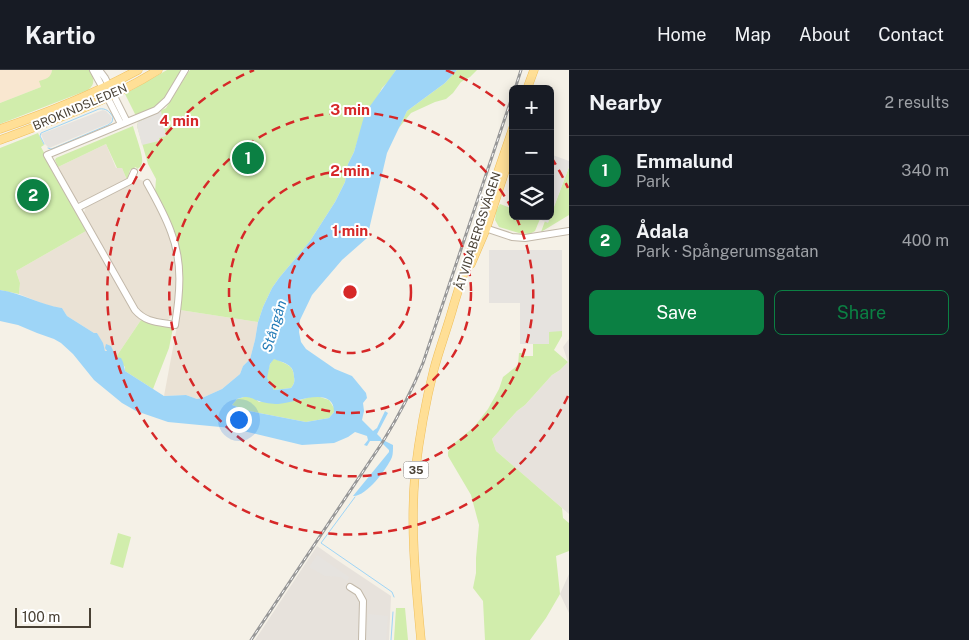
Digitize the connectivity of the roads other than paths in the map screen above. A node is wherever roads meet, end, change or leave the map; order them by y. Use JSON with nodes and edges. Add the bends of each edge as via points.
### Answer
{"nodes":[{"id":1,"x":138,"y":70,"type":"edge"},
{"id":2,"x":158,"y":70,"type":"edge"},
{"id":3,"x":185,"y":70,"type":"edge"},
{"id":4,"x":534,"y":70,"type":"edge"},
{"id":5,"x":95,"y":71,"type":"edge"},
{"id":6,"x":529,"y":85,"type":"edge"},
{"id":7,"x":106,"y":87,"type":"junction"},
{"id":8,"x":92,"y":93,"type":"junction"},
{"id":9,"x":110,"y":96,"type":"junction"},
{"id":10,"x":124,"y":123,"type":"junction"},
{"id":11,"x":0,"y":129,"type":"edge"},
{"id":12,"x":512,"y":130,"type":"edge"},
{"id":13,"x":0,"y":140,"type":"edge"},
{"id":14,"x":509,"y":157,"type":"edge"},
{"id":15,"x":134,"y":172,"type":"dead end"},
{"id":16,"x":148,"y":183,"type":"dead end"},
{"id":17,"x":77,"y":208,"type":"junction"},
{"id":18,"x":483,"y":227,"type":"junction"},
{"id":19,"x":569,"y":231,"type":"edge"},
{"id":20,"x":350,"y":587,"type":"dead end"},
{"id":21,"x":362,"y":640,"type":"edge"},
{"id":22,"x":421,"y":640,"type":"edge"}],
"edges":[{"from":1,"to":7,"type":"main road","name":"BROKINDSLEDEN"},
{"from":2,"to":9,"type":"main road","name":"BROKINDSLEDEN"},
{"from":3,"to":10,"type":"street","via":[[162,105]]},
{"from":4,"to":6,"type":"main road"},
{"from":5,"to":7,"type":"street"},
{"from":5,"to":8,"type":"street","via":[[96,85]]},
{"from":7,"to":8,"type":"main road","name":"BROKINDSLEDEN"},
{"from":7,"to":9,"type":"street"},
{"from":8,"to":11,"type":"main road","name":"BROKINDSLEDEN"},
{"from":9,"to":10,"type":"street"},
{"from":9,"to":13,"type":"main road","name":"BROKINDSLEDEN"},
{"from":10,"to":17,"type":"street","via":[[47,155]]},
{"from":12,"to":18,"type":"main road","name":"ÅTVIDABERGSVÄGEN","number":"35"},
{"from":14,"to":18,"type":"main road","name":"ÅTVIDABERGSVÄGEN","number":"35"},
{"from":15,"to":17,"type":"street","via":[[130,181]]},
{"from":16,"to":17,"type":"street","via":[[172,234],[177,253],[180,288],[175,325],[140,316]]},
{"from":18,"to":19,"type":"street","via":[[525,238]]},
{"from":18,"to":22,"type":"main road","name":"ÅTVIDABERGSVÄGEN","number":"35","via":[[454,305],[422,423],[413,518]]},
{"from":20,"to":21,"type":"street","via":[[363,601]]}]}
